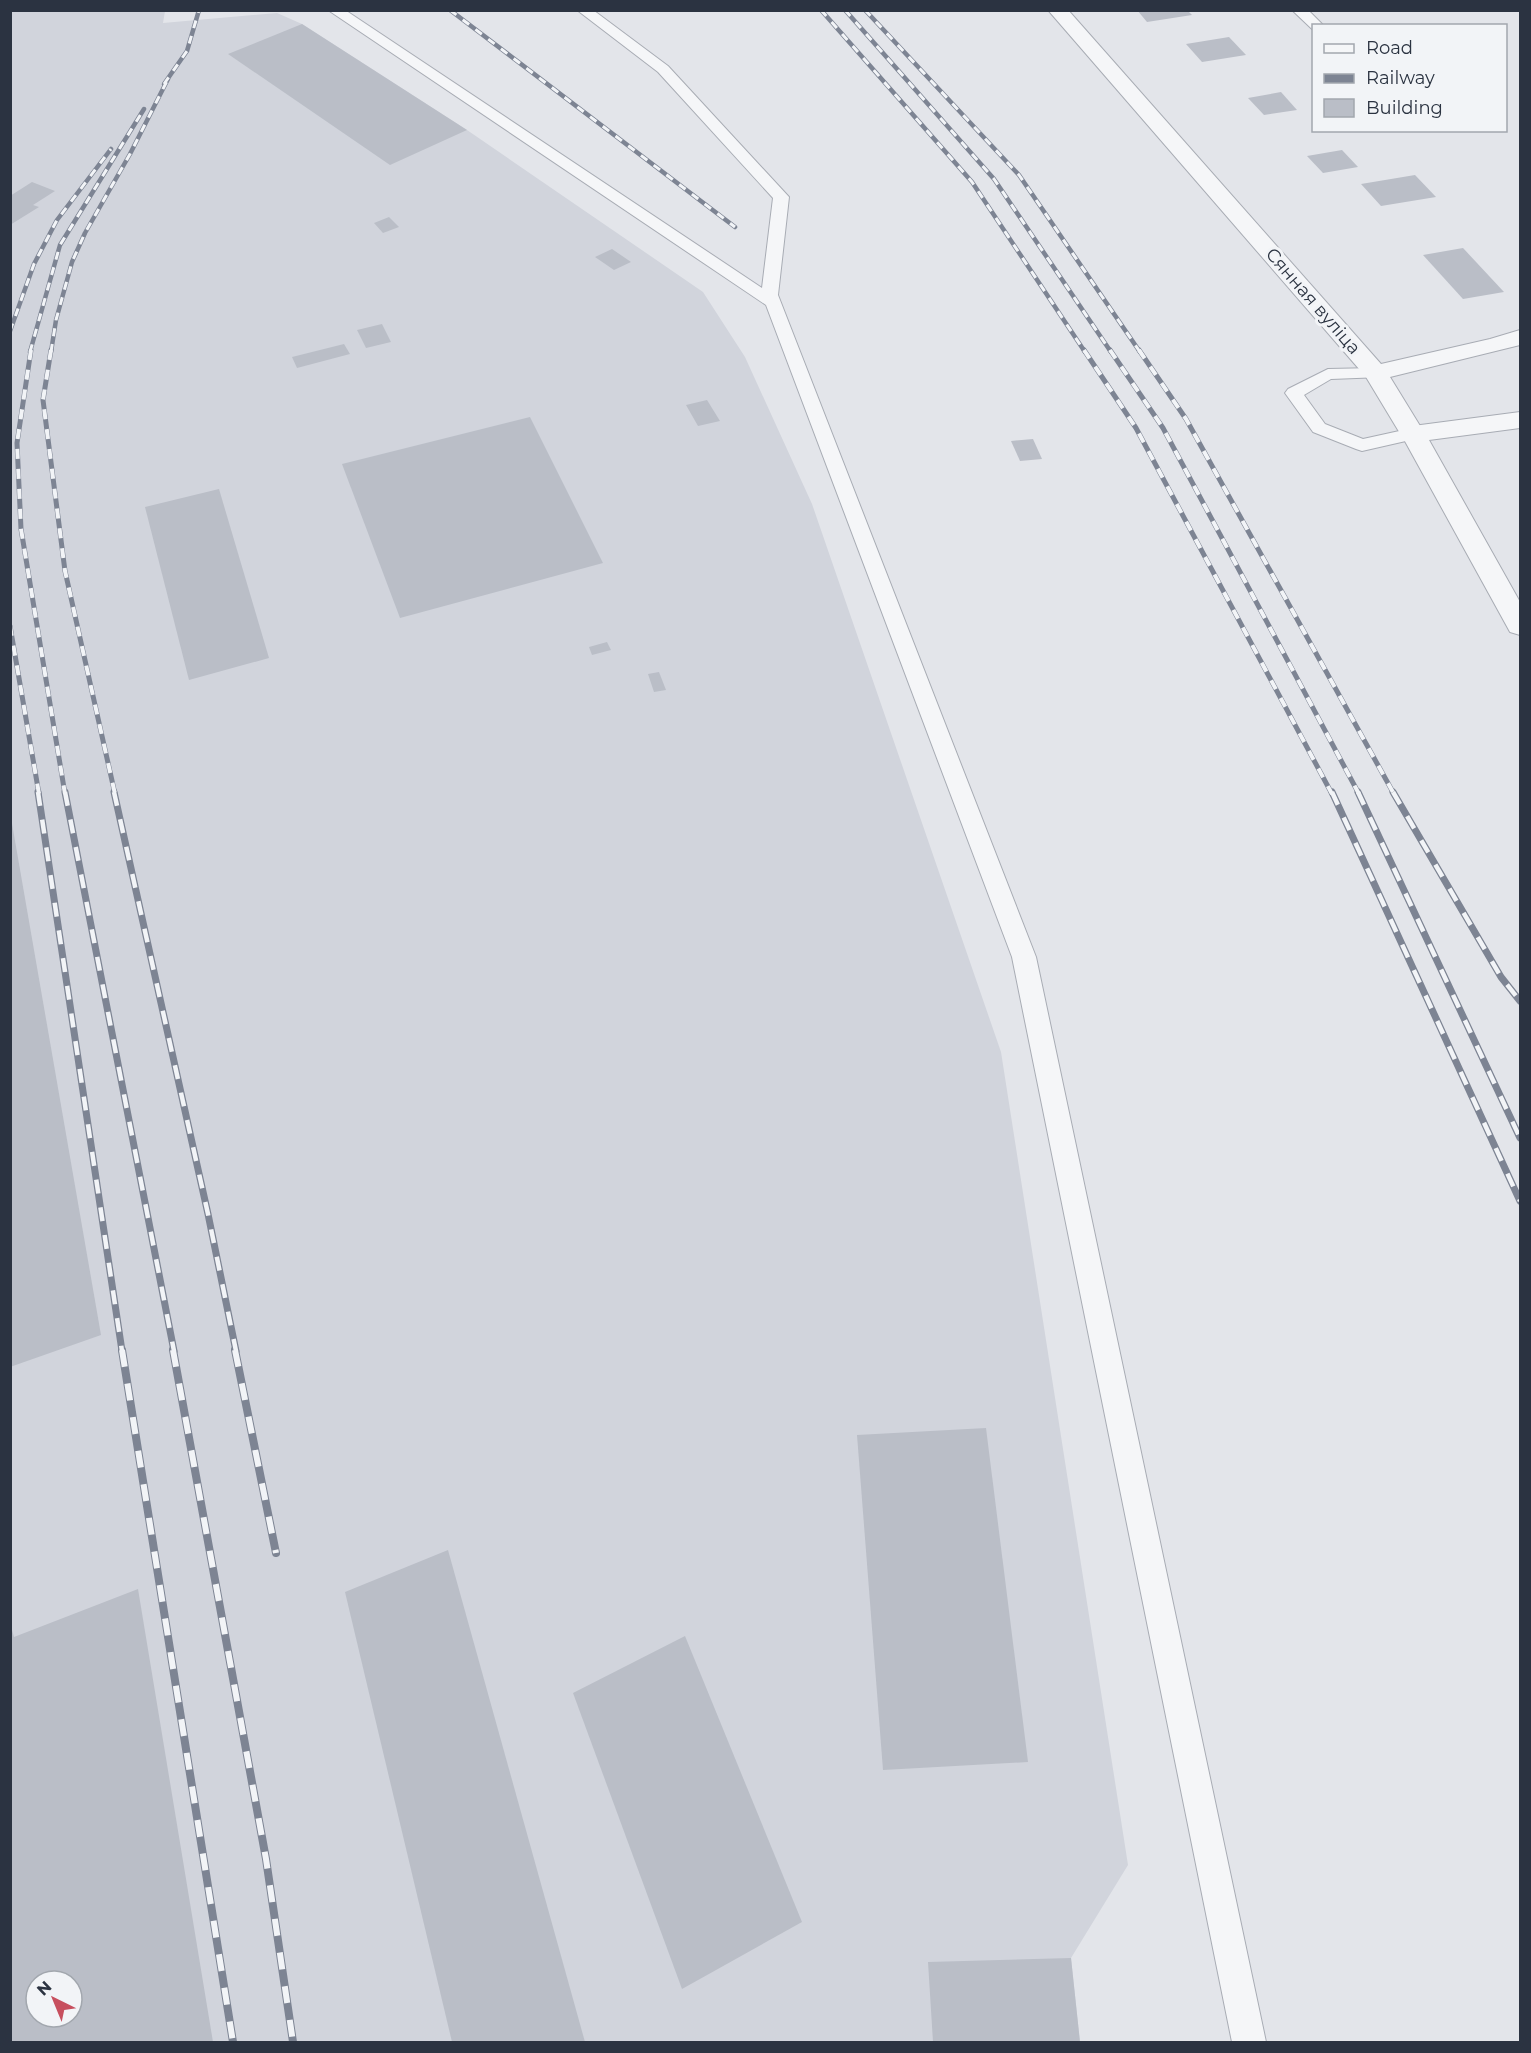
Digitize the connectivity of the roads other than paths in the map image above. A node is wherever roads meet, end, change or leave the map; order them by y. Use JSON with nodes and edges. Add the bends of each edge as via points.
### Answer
{"nodes":[{"id":1,"x":335,"y":10,"type":"edge"},
{"id":2,"x":584,"y":10,"type":"edge"},
{"id":3,"x":1057,"y":10,"type":"edge"},
{"id":4,"x":1299,"y":10,"type":"edge"},
{"id":5,"x":1315,"y":24,"type":"edge"},
{"id":6,"x":772,"y":302,"type":"junction"},
{"id":7,"x":1521,"y":337,"type":"edge"},
{"id":8,"x":1376,"y":373,"type":"junction"},
{"id":9,"x":1521,"y":420,"type":"edge"},
{"id":10,"x":1413,"y":434,"type":"junction"},
{"id":11,"x":1521,"y":625,"type":"edge"},
{"id":12,"x":1249,"y":2043,"type":"edge"}],
"edges":[{"from":1,"to":6,"type":"lane"},
{"from":2,"to":6,"type":"lane","via":[[663,69],[781,197]]},
{"from":3,"to":8,"type":"street","name":"Сянная вуліца"},
{"from":4,"to":5,"type":"lane"},
{"from":6,"to":12,"type":"lane","via":[[1024,957]]},
{"from":7,"to":8,"type":"street"},
{"from":8,"to":10,"type":"street","name":"Сянная вуліца"},
{"from":8,"to":10,"type":"lane","via":[[1328,374],[1294,393],[1319,428],[1362,445]]},
{"from":9,"to":10,"type":"street"},
{"from":10,"to":11,"type":"street","name":"Сянная вуліца"}]}
